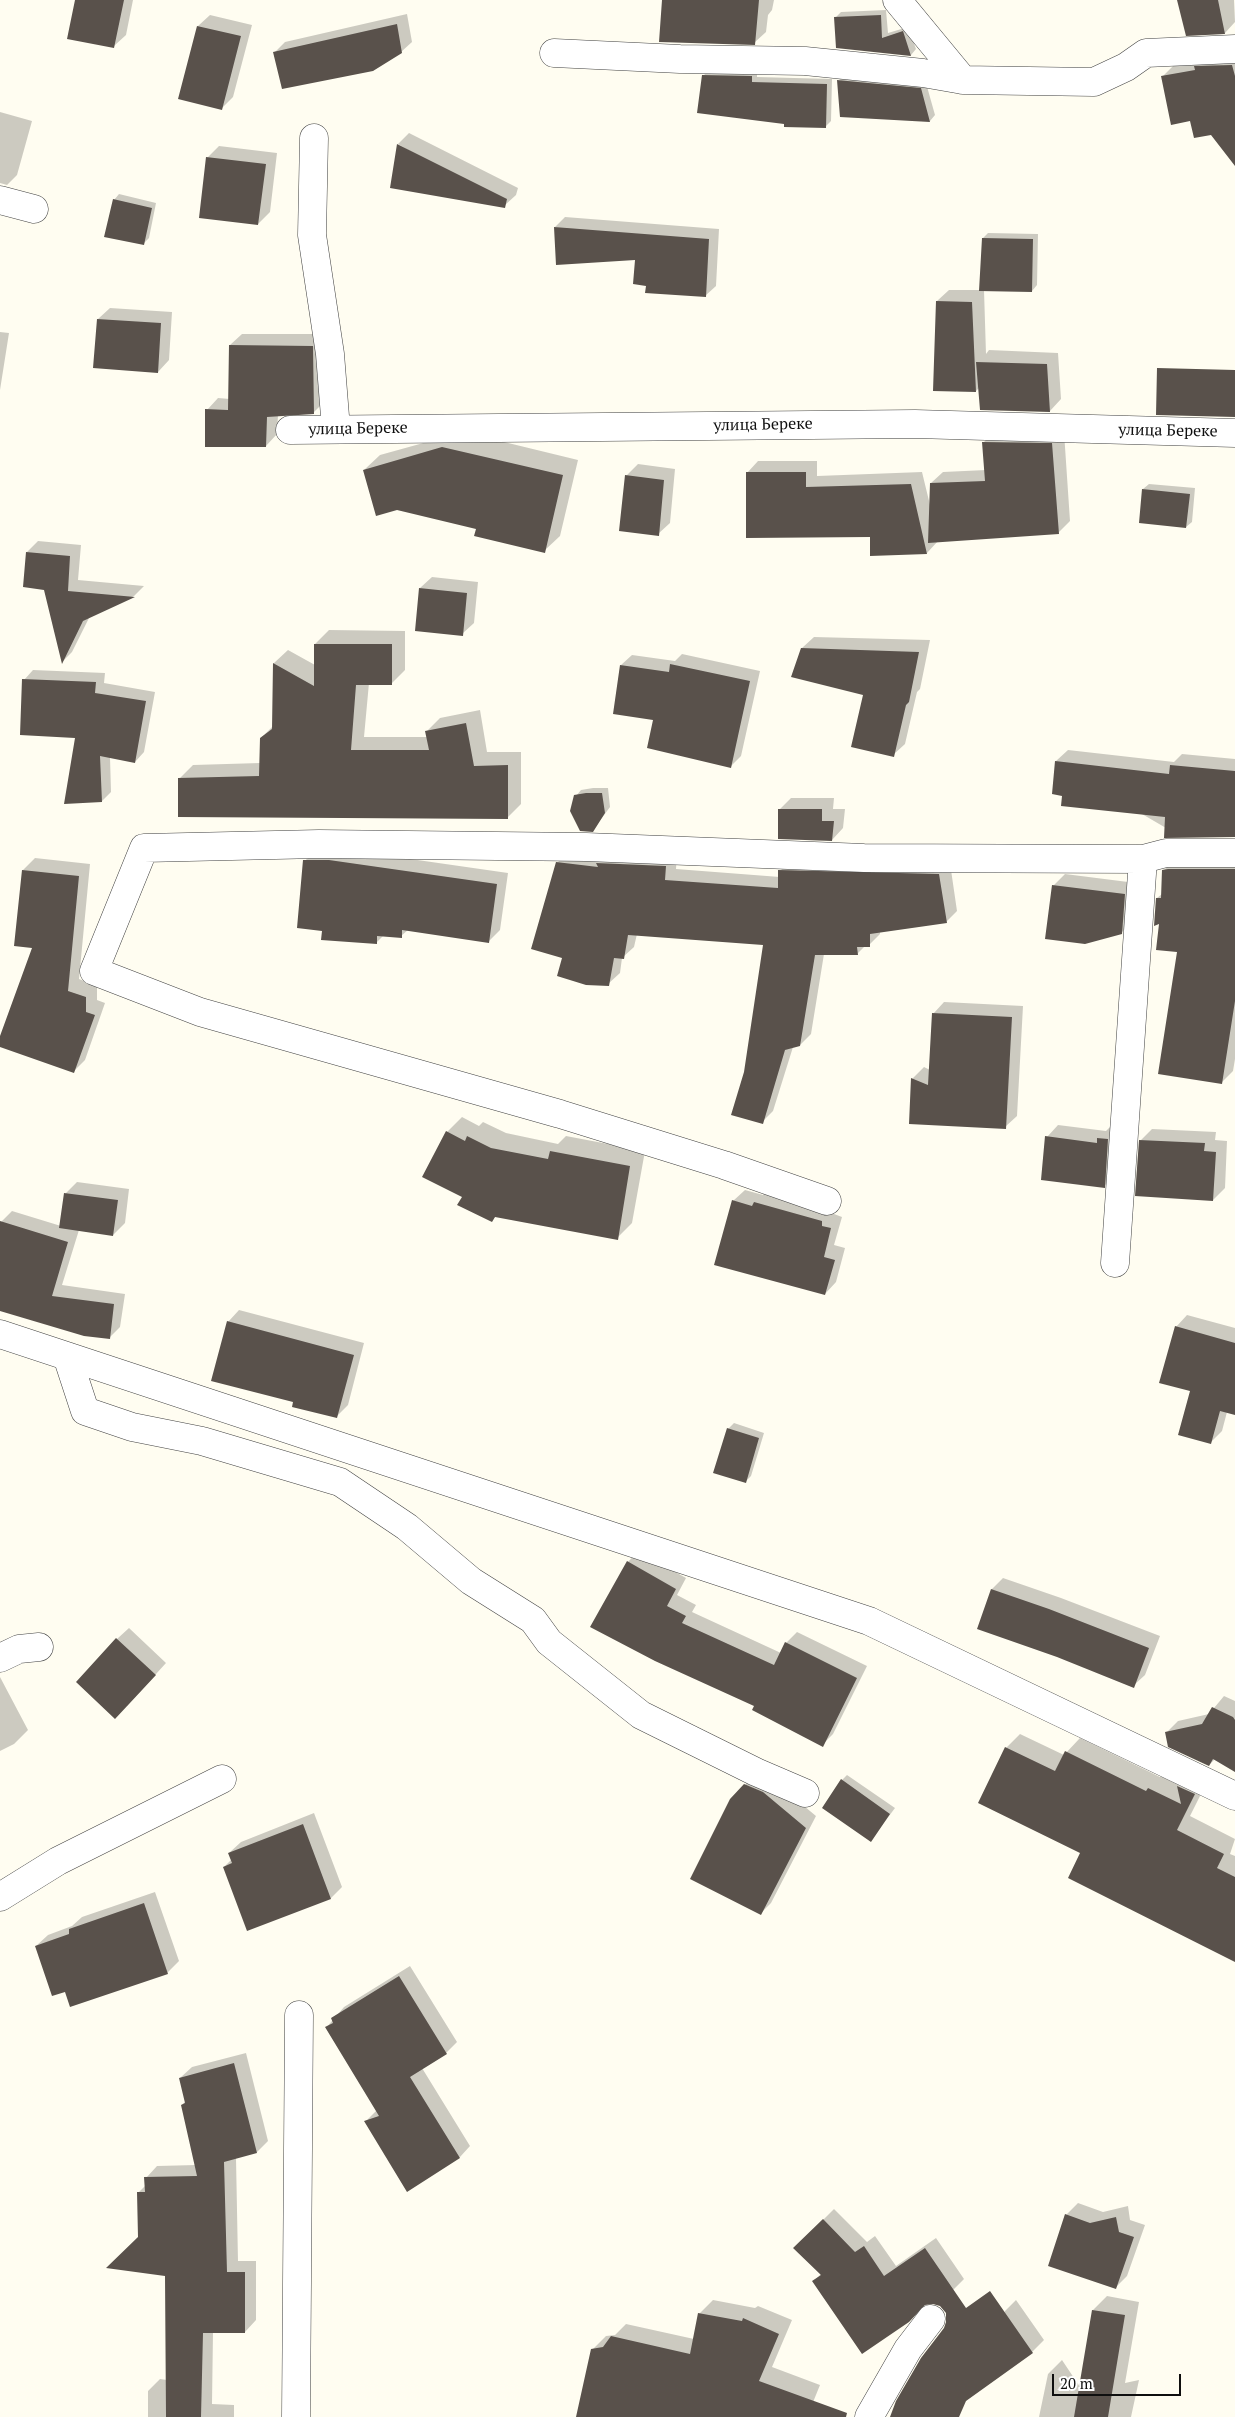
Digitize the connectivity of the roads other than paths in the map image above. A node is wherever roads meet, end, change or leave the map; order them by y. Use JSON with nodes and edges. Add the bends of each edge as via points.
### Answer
{"nodes":[{"id":1,"x":897,"y":0,"type":"edge"},
{"id":2,"x":1235,"y":49,"type":"edge"},
{"id":3,"x":554,"y":53,"type":"dead end"},
{"id":4,"x":963,"y":80,"type":"junction"},
{"id":5,"x":314,"y":138,"type":"dead end"},
{"id":6,"x":0,"y":200,"type":"edge"},
{"id":7,"x":34,"y":208,"type":"dead end"},
{"id":8,"x":336,"y":429,"type":"junction"},
{"id":9,"x":290,"y":430,"type":"dead end"},
{"id":10,"x":1235,"y":433,"type":"edge"},
{"id":11,"x":1235,"y":853,"type":"edge"},
{"id":12,"x":1143,"y":859,"type":"junction"},
{"id":13,"x":827,"y":1201,"type":"dead end"},
{"id":14,"x":1115,"y":1263,"type":"dead end"},
{"id":15,"x":0,"y":1334,"type":"edge"},
{"id":16,"x":67,"y":1356,"type":"junction"},
{"id":17,"x":39,"y":1647,"type":"dead end"},
{"id":18,"x":0,"y":1658,"type":"edge"},
{"id":19,"x":222,"y":1778,"type":"dead end"},
{"id":20,"x":805,"y":1793,"type":"dead end"},
{"id":21,"x":1235,"y":1796,"type":"edge"},
{"id":22,"x":0,"y":1897,"type":"edge"},
{"id":23,"x":299,"y":2015,"type":"dead end"},
{"id":24,"x":931,"y":2319,"type":"dead end"},
{"id":25,"x":296,"y":2417,"type":"edge"},
{"id":26,"x":869,"y":2417,"type":"edge"}],
"edges":[{"from":1,"to":4,"type":"street"},
{"from":2,"to":4,"type":"street","via":[[1146,53],[1094,82]]},
{"from":3,"to":4,"type":"street","via":[[805,62]]},
{"from":5,"to":8,"type":"street","via":[[312,235],[330,354]]},
{"from":6,"to":7,"type":"street"},
{"from":8,"to":9,"type":"street","name":"улица Береке"},
{"from":8,"to":10,"type":"street","name":"улица Береке","via":[[915,424]]},
{"from":11,"to":12,"type":"street","via":[[1166,853]]},
{"from":12,"to":13,"type":"street","via":[[864,858],[556,846],[319,844],[144,848],[94,971],[200,1012],[560,1114]]},
{"from":12,"to":14,"type":"street"},
{"from":15,"to":16,"type":"street"},
{"from":16,"to":20,"type":"street","via":[[85,1411],[132,1427],[202,1441],[340,1482],[407,1527],[471,1581],[533,1620],[549,1642],[641,1714]]},
{"from":16,"to":21,"type":"street","via":[[869,1621]]},
{"from":17,"to":18,"type":"street","via":[[19,1649]]},
{"from":19,"to":22,"type":"street","via":[[58,1860]]},
{"from":23,"to":25,"type":"street"},
{"from":24,"to":26,"type":"street","via":[[908,2349]]}]}
